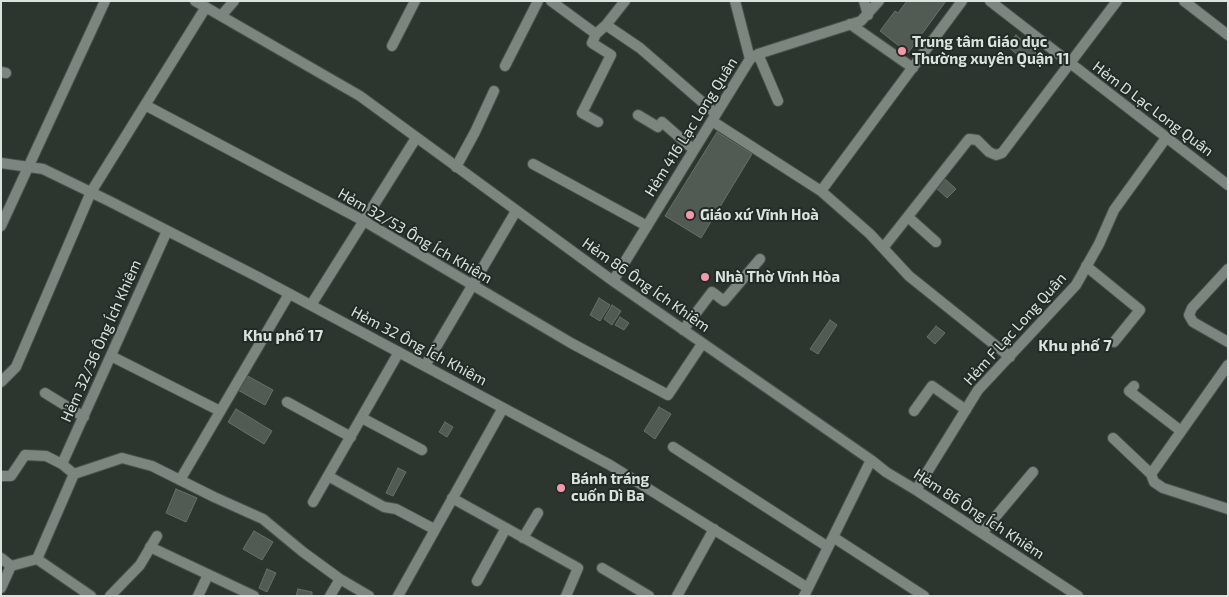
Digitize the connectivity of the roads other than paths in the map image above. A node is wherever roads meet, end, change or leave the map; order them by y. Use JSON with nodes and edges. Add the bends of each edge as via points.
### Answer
{"nodes":[{"id":1,"x":105,"y":1,"type":"edge"},
{"id":2,"x":195,"y":1,"type":"edge"},
{"id":3,"x":234,"y":1,"type":"edge"},
{"id":4,"x":415,"y":1,"type":"edge"},
{"id":5,"x":538,"y":1,"type":"edge"},
{"id":6,"x":551,"y":1,"type":"edge"},
{"id":7,"x":624,"y":1,"type":"edge"},
{"id":8,"x":735,"y":1,"type":"edge"},
{"id":9,"x":864,"y":1,"type":"edge"},
{"id":10,"x":879,"y":1,"type":"edge"},
{"id":11,"x":962,"y":1,"type":"edge"},
{"id":12,"x":990,"y":1,"type":"edge"},
{"id":13,"x":1117,"y":1,"type":"edge"},
{"id":14,"x":1184,"y":1,"type":"edge"},
{"id":15,"x":206,"y":7,"type":"junction"},
{"id":16,"x":868,"y":15,"type":"junction"},
{"id":17,"x":221,"y":16,"type":"junction"},
{"id":18,"x":850,"y":24,"type":"junction"},
{"id":19,"x":606,"y":25,"type":"junction"},
{"id":20,"x":596,"y":34,"type":"junction"},
{"id":21,"x":1228,"y":35,"type":"edge"},
{"id":22,"x":392,"y":46,"type":"dead end"},
{"id":23,"x":754,"y":56,"type":"junction"},
{"id":24,"x":1069,"y":64,"type":"junction"},
{"id":25,"x":505,"y":66,"type":"dead end"},
{"id":26,"x":912,"y":68,"type":"junction"},
{"id":27,"x":494,"y":91,"type":"dead end"},
{"id":28,"x":778,"y":101,"type":"dead end"},
{"id":29,"x":145,"y":105,"type":"junction"},
{"id":30,"x":638,"y":114,"type":"dead end"},
{"id":31,"x":714,"y":118,"type":"junction"},
{"id":32,"x":598,"y":122,"type":"dead end"},
{"id":33,"x":416,"y":138,"type":"junction"},
{"id":34,"x":1166,"y":138,"type":"junction"},
{"id":35,"x":694,"y":150,"type":"junction"},
{"id":36,"x":1,"y":163,"type":"edge"},
{"id":37,"x":533,"y":164,"type":"dead end"},
{"id":38,"x":28,"y":167,"type":"junction"},
{"id":39,"x":456,"y":167,"type":"junction"},
{"id":40,"x":1228,"y":185,"type":"edge"},
{"id":41,"x":821,"y":191,"type":"junction"},
{"id":42,"x":91,"y":192,"type":"junction"},
{"id":43,"x":516,"y":211,"type":"junction"},
{"id":44,"x":908,"y":217,"type":"junction"},
{"id":45,"x":364,"y":221,"type":"junction"},
{"id":46,"x":1,"y":226,"type":"edge"},
{"id":47,"x":647,"y":226,"type":"junction"},
{"id":48,"x":167,"y":231,"type":"junction"},
{"id":49,"x":936,"y":242,"type":"dead end"},
{"id":50,"x":883,"y":248,"type":"junction"},
{"id":51,"x":760,"y":259,"type":"dead end"},
{"id":52,"x":1086,"y":266,"type":"junction"},
{"id":53,"x":1228,"y":269,"type":"edge"},
{"id":54,"x":613,"y":281,"type":"junction"},
{"id":55,"x":472,"y":286,"type":"junction"},
{"id":56,"x":289,"y":294,"type":"junction"},
{"id":57,"x":311,"y":305,"type":"junction"},
{"id":58,"x":683,"y":330,"type":"junction"},
{"id":59,"x":1114,"y":342,"type":"dead end"},
{"id":60,"x":1228,"y":342,"type":"edge"},
{"id":61,"x":702,"y":344,"type":"junction"},
{"id":62,"x":399,"y":352,"type":"junction"},
{"id":63,"x":111,"y":356,"type":"junction"},
{"id":64,"x":1010,"y":357,"type":"junction"},
{"id":65,"x":1228,"y":365,"type":"edge"},
{"id":66,"x":425,"y":366,"type":"junction"},
{"id":67,"x":1,"y":382,"type":"edge"},
{"id":68,"x":1134,"y":386,"type":"dead end"},
{"id":69,"x":45,"y":393,"type":"dead end"},
{"id":70,"x":287,"y":402,"type":"dead end"},
{"id":71,"x":503,"y":408,"type":"junction"},
{"id":72,"x":966,"y":410,"type":"junction"},
{"id":73,"x":220,"y":411,"type":"junction"},
{"id":74,"x":914,"y":411,"type":"dead end"},
{"id":75,"x":84,"y":417,"type":"junction"},
{"id":76,"x":362,"y":418,"type":"junction"},
{"id":77,"x":1181,"y":431,"type":"junction"},
{"id":78,"x":351,"y":437,"type":"junction"},
{"id":79,"x":1113,"y":438,"type":"dead end"},
{"id":80,"x":673,"y":447,"type":"dead end"},
{"id":81,"x":422,"y":450,"type":"dead end"},
{"id":82,"x":871,"y":460,"type":"junction"},
{"id":83,"x":62,"y":464,"type":"junction"},
{"id":84,"x":1033,"y":472,"type":"dead end"},
{"id":85,"x":74,"y":474,"type":"junction"},
{"id":86,"x":1151,"y":474,"type":"junction"},
{"id":87,"x":1,"y":476,"type":"edge"},
{"id":88,"x":328,"y":476,"type":"junction"},
{"id":89,"x":180,"y":480,"type":"junction"},
{"id":90,"x":916,"y":490,"type":"junction"},
{"id":91,"x":452,"y":498,"type":"junction"},
{"id":92,"x":313,"y":502,"type":"dead end"},
{"id":93,"x":1228,"y":509,"type":"edge"},
{"id":94,"x":538,"y":513,"type":"dead end"},
{"id":95,"x":506,"y":528,"type":"junction"},
{"id":96,"x":434,"y":529,"type":"junction"},
{"id":97,"x":714,"y":529,"type":"junction"},
{"id":98,"x":982,"y":533,"type":"junction"},
{"id":99,"x":157,"y":536,"type":"dead end"},
{"id":100,"x":523,"y":538,"type":"junction"},
{"id":101,"x":830,"y":542,"type":"junction"},
{"id":102,"x":150,"y":547,"type":"junction"},
{"id":103,"x":1,"y":558,"type":"edge"},
{"id":104,"x":37,"y":559,"type":"junction"},
{"id":105,"x":11,"y":566,"type":"junction"},
{"id":106,"x":602,"y":568,"type":"dead end"},
{"id":107,"x":208,"y":575,"type":"junction"},
{"id":108,"x":340,"y":580,"type":"junction"},
{"id":109,"x":477,"y":580,"type":"dead end"},
{"id":110,"x":1,"y":588,"type":"edge"},
{"id":111,"x":806,"y":592,"type":"edge"},
{"id":112,"x":681,"y":594,"type":"edge"},
{"id":113,"x":91,"y":596,"type":"edge"},
{"id":114,"x":110,"y":596,"type":"edge"},
{"id":115,"x":198,"y":596,"type":"edge"},
{"id":116,"x":254,"y":596,"type":"edge"},
{"id":117,"x":330,"y":596,"type":"edge"},
{"id":118,"x":369,"y":596,"type":"edge"},
{"id":119,"x":398,"y":596,"type":"edge"},
{"id":120,"x":566,"y":596,"type":"edge"},
{"id":121,"x":649,"y":596,"type":"edge"},
{"id":122,"x":924,"y":596,"type":"edge"},
{"id":123,"x":1078,"y":596,"type":"edge"}],
"edges":[{"from":1,"to":38,"type":"street"},
{"from":2,"to":15,"type":"street","name":"Hẻm 86 Ông Ích Khiêm"},
{"from":3,"to":17,"type":"street"},
{"from":4,"to":22,"type":"street"},
{"from":5,"to":25,"type":"street"},
{"from":6,"to":20,"type":"street"},
{"from":7,"to":19,"type":"street"},
{"from":8,"to":23,"type":"street"},
{"from":9,"to":16,"type":"street"},
{"from":10,"to":16,"type":"street","name":"Hẻm 416 Lạc Long Quân"},
{"from":11,"to":26,"type":"street"},
{"from":12,"to":24,"type":"street","name":"Hẻm D Lạc Long Quân"},
{"from":13,"to":24,"type":"street"},
{"from":14,"to":21,"type":"street"},
{"from":15,"to":17,"type":"street","name":"Hẻm 86 Ông Ích Khiêm"},
{"from":15,"to":29,"type":"street"},
{"from":16,"to":18,"type":"street","name":"Hẻm 416 Lạc Long Quân"},
{"from":17,"to":33,"type":"street","name":"Hẻm 86 Ông Ích Khiêm","via":[[360,96]]},
{"from":18,"to":23,"type":"street","name":"Hẻm 416 Lạc Long Quân"},
{"from":18,"to":26,"type":"street"},
{"from":19,"to":20,"type":"street"},
{"from":19,"to":31,"type":"street","via":[[640,48]]},
{"from":20,"to":32,"type":"street","via":[[592,42],[611,55],[582,113]]},
{"from":23,"to":28,"type":"street"},
{"from":23,"to":31,"type":"street","name":"Hẻm 416 Lạc Long Quân"},
{"from":24,"to":34,"type":"street","name":"Hẻm D Lạc Long Quân"},
{"from":24,"to":44,"type":"street","via":[[1002,152],[996,155],[988,152],[977,140],[969,139]]},
{"from":26,"to":41,"type":"street"},
{"from":27,"to":39,"type":"street"},
{"from":29,"to":42,"type":"street"},
{"from":29,"to":45,"type":"street","name":"Hẻm 32/53 Ông Ích Khiêm"},
{"from":30,"to":35,"type":"street","via":[[658,127],[662,122]]},
{"from":31,"to":35,"type":"street","name":"Hẻm 416 Lạc Long Quân"},
{"from":31,"to":41,"type":"street"},
{"from":33,"to":39,"type":"street","name":"Hẻm 86 Ông Ích Khiêm"},
{"from":33,"to":45,"type":"street"},
{"from":34,"to":40,"type":"street","name":"Hẻm D Lạc Long Quân"},
{"from":34,"to":52,"type":"street","name":"Hẻm F Lạc Long Quân","via":[[1114,210]]},
{"from":35,"to":47,"type":"street","name":"Hẻm 416 Lạc Long Quân"},
{"from":36,"to":38,"type":"street","name":"Hẻm 32 Ông Ích Khiêm"},
{"from":37,"to":47,"type":"street"},
{"from":38,"to":42,"type":"street","name":"Hẻm 32 Ông Ích Khiêm","via":[[43,170]]},
{"from":38,"to":46,"type":"street"},
{"from":39,"to":43,"type":"street","name":"Hẻm 86 Ông Ích Khiêm"},
{"from":41,"to":50,"type":"street"},
{"from":42,"to":48,"type":"street","name":"Hẻm 32 Ông Ích Khiêm"},
{"from":42,"to":67,"type":"street","via":[[16,367]]},
{"from":43,"to":54,"type":"street","name":"Hẻm 86 Ông Ích Khiêm"},
{"from":43,"to":55,"type":"street"},
{"from":44,"to":49,"type":"street"},
{"from":44,"to":50,"type":"street"},
{"from":45,"to":55,"type":"street","name":"Hẻm 32/53 Ông Ích Khiêm"},
{"from":45,"to":57,"type":"street"},
{"from":47,"to":54,"type":"street","name":"Hẻm 416 Lạc Long Quân"},
{"from":48,"to":56,"type":"street","name":"Hẻm 32 Ông Ích Khiêm"},
{"from":48,"to":63,"type":"street","name":"Hẻm 32/36 Ông Ích Khiêm"},
{"from":50,"to":64,"type":"street","via":[[909,276]]},
{"from":51,"to":58,"type":"street","via":[[724,301],[712,292]]},
{"from":52,"to":59,"type":"street","via":[[1140,310]]},
{"from":52,"to":64,"type":"street","name":"Hẻm F Lạc Long Quân","via":[[1076,285]]},
{"from":53,"to":60,"type":"street","via":[[1189,315],[1192,322]]},
{"from":54,"to":58,"type":"street","name":"Hẻm 86 Ông Ích Khiêm"},
{"from":55,"to":61,"type":"street","name":"Hẻm 32/53 Ông Ích Khiêm","via":[[668,395]]},
{"from":55,"to":66,"type":"street"},
{"from":56,"to":57,"type":"street","name":"Hẻm 32 Ông Ích Khiêm"},
{"from":56,"to":73,"type":"street"},
{"from":57,"to":62,"type":"street","name":"Hẻm 32 Ông Ích Khiêm"},
{"from":58,"to":61,"type":"street","name":"Hẻm 86 Ông Ích Khiêm"},
{"from":61,"to":82,"type":"street","name":"Hẻm 86 Ông Ích Khiêm"},
{"from":62,"to":66,"type":"street","name":"Hẻm 32 Ông Ích Khiêm"},
{"from":62,"to":76,"type":"street"},
{"from":63,"to":73,"type":"street"},
{"from":63,"to":75,"type":"street","name":"Hẻm 32/36 Ông Ích Khiêm"},
{"from":64,"to":72,"type":"street","name":"Hẻm F Lạc Long Quân","via":[[978,390]]},
{"from":65,"to":77,"type":"street"},
{"from":66,"to":71,"type":"street","name":"Hẻm 32 Ông Ích Khiêm"},
{"from":68,"to":77,"type":"street","via":[[1129,391]]},
{"from":69,"to":75,"type":"street"},
{"from":70,"to":78,"type":"street"},
{"from":71,"to":91,"type":"street"},
{"from":71,"to":97,"type":"street","name":"Hẻm 32 Ông Ích Khiêm","via":[[610,465]]},
{"from":72,"to":74,"type":"street","via":[[932,386]]},
{"from":72,"to":90,"type":"street","name":"Hẻm F Lạc Long Quân"},
{"from":73,"to":89,"type":"street"},
{"from":75,"to":83,"type":"street","name":"Hẻm 32/36 Ông Ích Khiêm"},
{"from":76,"to":78,"type":"street"},
{"from":76,"to":81,"type":"street"},
{"from":77,"to":86,"type":"street"},
{"from":78,"to":88,"type":"street"},
{"from":79,"to":86,"type":"street"},
{"from":80,"to":101,"type":"street"},
{"from":82,"to":90,"type":"street","name":"Hẻm 86 Ông Ích Khiêm"},
{"from":82,"to":101,"type":"street"},
{"from":83,"to":85,"type":"street"},
{"from":83,"to":87,"type":"street","via":[[46,456],[25,455],[11,476]]},
{"from":84,"to":98,"type":"street"},
{"from":85,"to":89,"type":"street","via":[[122,458],[152,466]]},
{"from":85,"to":104,"type":"street"},
{"from":86,"to":93,"type":"street","via":[[1154,482],[1163,488]]},
{"from":88,"to":92,"type":"street"},
{"from":88,"to":96,"type":"street","via":[[384,507],[396,508]]},
{"from":89,"to":108,"type":"street","via":[[263,519]]},
{"from":90,"to":98,"type":"street","name":"Hẻm 86 Ông Ích Khiêm"},
{"from":91,"to":95,"type":"street"},
{"from":91,"to":96,"type":"street"},
{"from":94,"to":100,"type":"street"},
{"from":95,"to":100,"type":"street"},
{"from":95,"to":109,"type":"street"},
{"from":96,"to":119,"type":"street"},
{"from":97,"to":111,"type":"street","name":"Hẻm 32 Ông Ích Khiêm"},
{"from":97,"to":112,"type":"street"},
{"from":98,"to":123,"type":"street","name":"Hẻm 86 Ông Ích Khiêm"},
{"from":99,"to":102,"type":"street"},
{"from":100,"to":120,"type":"street","via":[[578,568]]},
{"from":101,"to":111,"type":"street"},
{"from":101,"to":122,"type":"street"},
{"from":102,"to":107,"type":"street"},
{"from":102,"to":114,"type":"street","via":[[140,565]]},
{"from":103,"to":105,"type":"street"},
{"from":104,"to":105,"type":"street"},
{"from":104,"to":113,"type":"street"},
{"from":105,"to":110,"type":"street"},
{"from":106,"to":121,"type":"street"},
{"from":107,"to":115,"type":"street"},
{"from":107,"to":116,"type":"street"},
{"from":108,"to":117,"type":"street"},
{"from":108,"to":118,"type":"street"}]}
